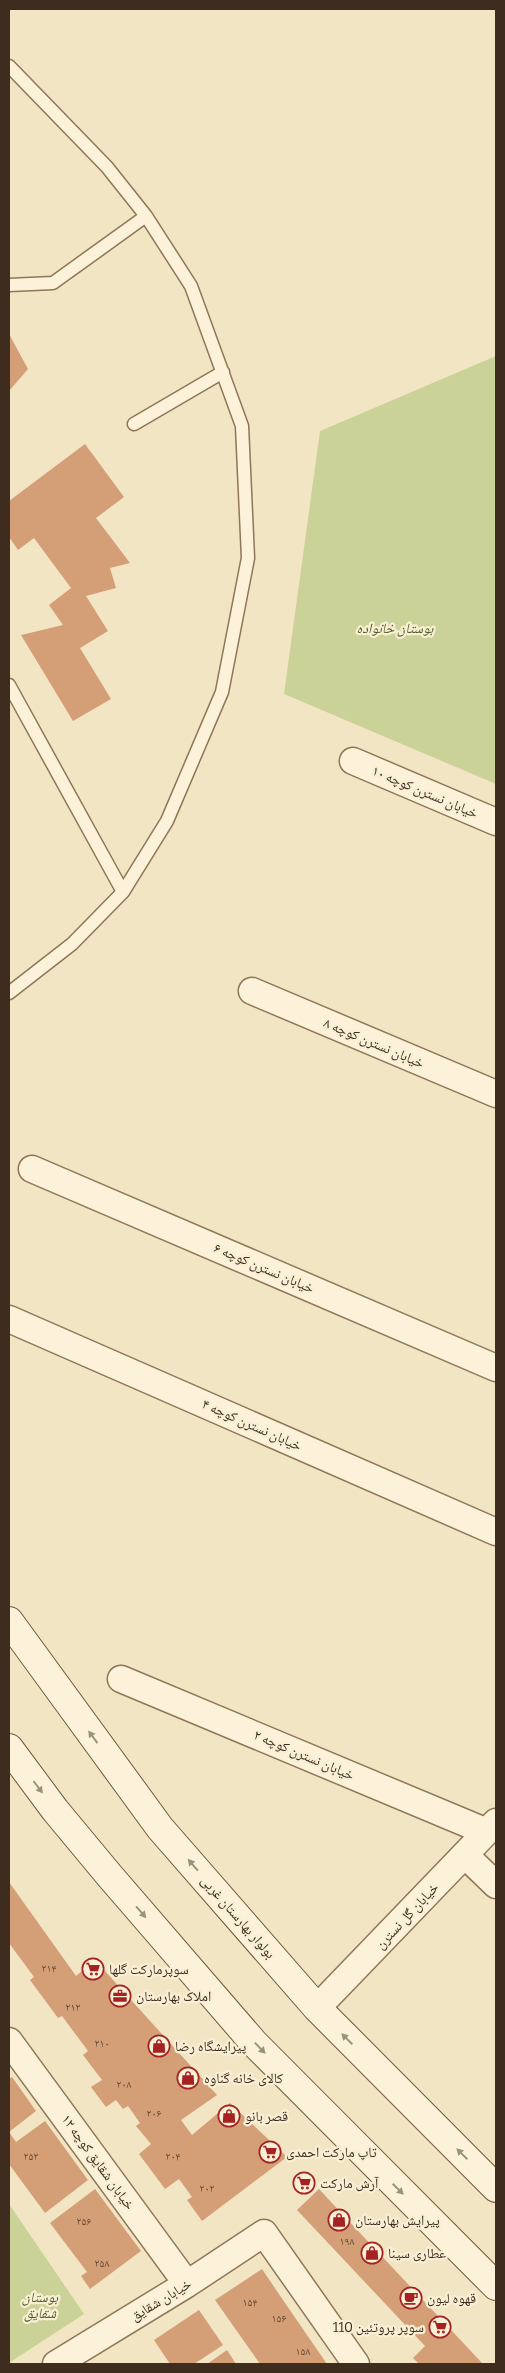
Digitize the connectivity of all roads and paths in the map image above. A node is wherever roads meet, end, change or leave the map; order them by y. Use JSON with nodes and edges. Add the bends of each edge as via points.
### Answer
{"nodes":[{"id":1,"x":9,"y":66,"type":"edge"},
{"id":2,"x":146,"y":216,"type":"junction"},
{"id":3,"x":9,"y":285,"type":"edge"},
{"id":4,"x":223,"y":372,"type":"junction"},
{"id":5,"x":134,"y":424,"type":"dead end"},
{"id":6,"x":9,"y":685,"type":"edge"},
{"id":7,"x":13,"y":700,"type":"edge"},
{"id":8,"x":353,"y":761,"type":"dead end"},
{"id":9,"x":496,"y":822,"type":"edge"},
{"id":10,"x":123,"y":892,"type":"junction"},
{"id":11,"x":252,"y":991,"type":"dead end"},
{"id":12,"x":9,"y":992,"type":"edge"},
{"id":13,"x":496,"y":1094,"type":"edge"},
{"id":14,"x":32,"y":1169,"type":"dead end"},
{"id":15,"x":9,"y":1319,"type":"edge"},
{"id":16,"x":496,"y":1368,"type":"edge"},
{"id":17,"x":496,"y":1532,"type":"edge"},
{"id":18,"x":9,"y":1622,"type":"edge"},
{"id":19,"x":120,"y":1679,"type":"dead end"},
{"id":20,"x":9,"y":1748,"type":"edge"},
{"id":21,"x":492,"y":1827,"type":"edge"},
{"id":22,"x":465,"y":1855,"type":"junction"},
{"id":23,"x":496,"y":1885,"type":"edge"},
{"id":24,"x":318,"y":2008,"type":"junction"},
{"id":25,"x":9,"y":2040,"type":"edge"},
{"id":26,"x":496,"y":2188,"type":"edge"},
{"id":27,"x":187,"y":2284,"type":"junction"},
{"id":28,"x":496,"y":2286,"type":"edge"},
{"id":29,"x":56,"y":2364,"type":"edge"},
{"id":30,"x":356,"y":2364,"type":"edge"}],
"edges":[{"from":1,"to":2,"type":"lane","via":[[107,168]]},
{"from":2,"to":3,"type":"lane","via":[[54,283]]},
{"from":2,"to":4,"type":"lane","via":[[190,286]]},
{"from":4,"to":5,"type":"lane"},
{"from":4,"to":10,"type":"lane","via":[[242,426],[248,558],[222,692],[167,821]]},
{"from":6,"to":7,"type":"lane"},
{"from":7,"to":10,"type":"lane"},
{"from":8,"to":9,"type":"street","name":"خیابان نسترن کوچه ۱۰"},
{"from":10,"to":12,"type":"lane","via":[[72,944]]},
{"from":11,"to":13,"type":"street","name":"خیابان نسترن کوچه ۸"},
{"from":14,"to":16,"type":"street","name":"خیابان نسترن کوچه ۶"},
{"from":15,"to":17,"type":"street","name":"خیابان نسترن کوچه ۴"},
{"from":24,"to":18,"type":"street","name":"بولوار بهارستان غربی","one_way":true,"via":[[160,1828]]},
{"from":19,"to":21,"type":"street","name":"خیابان نسترن کوچه ۲"},
{"from":20,"to":28,"type":"street","one_way":true,"via":[[103,1868],[254,2043]]},
{"from":21,"to":22,"type":"street","name":"خیابان گل نسترن"},
{"from":22,"to":23,"type":"street"},
{"from":22,"to":24,"type":"street","name":"خیابان گل نسترن"},
{"from":26,"to":24,"type":"street","name":"بولوار بهارستان غربی","one_way":true},
{"from":25,"to":27,"type":"street","name":"خیابان شقایق کوچه ۱۲"},
{"from":27,"to":29,"type":"street","name":"خیابان شقایق"},
{"from":27,"to":30,"type":"street","name":"خیابان شقایق","via":[[264,2232]]}]}
